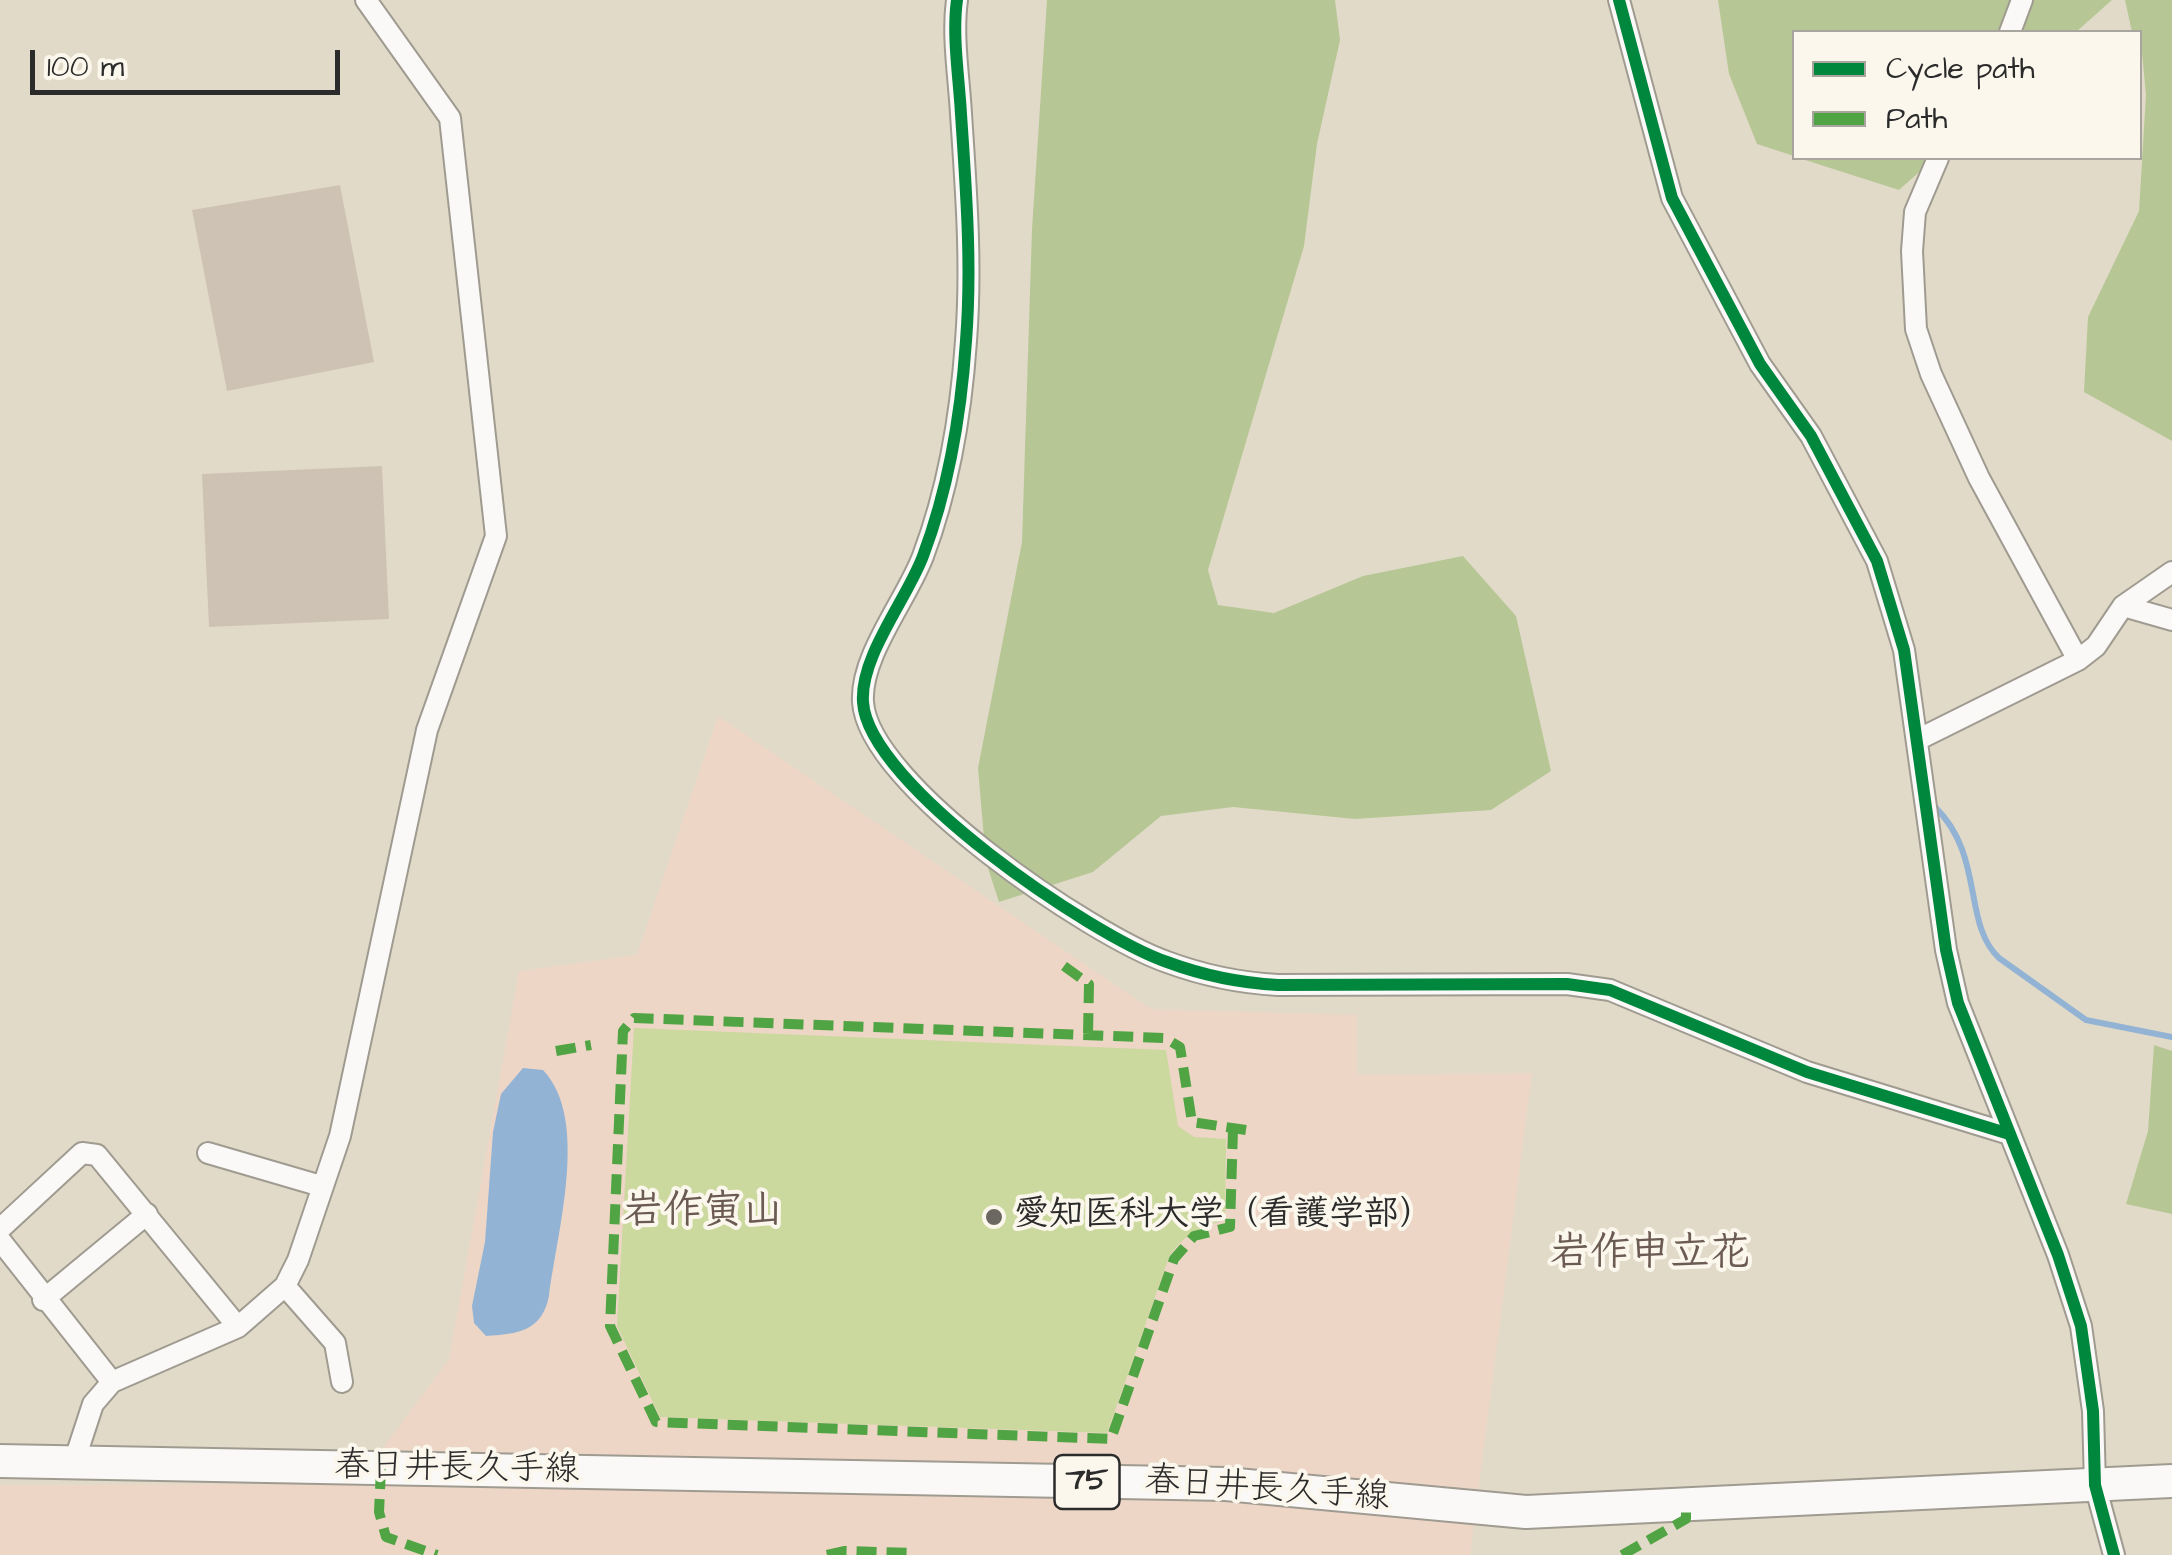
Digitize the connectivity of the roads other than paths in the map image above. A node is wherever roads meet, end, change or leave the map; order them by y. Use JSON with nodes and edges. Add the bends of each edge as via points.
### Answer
{"nodes":[{"id":1,"x":366,"y":0,"type":"edge"},
{"id":2,"x":957,"y":0,"type":"edge"},
{"id":3,"x":1619,"y":0,"type":"edge"},
{"id":4,"x":2022,"y":0,"type":"edge"},
{"id":5,"x":2011,"y":30,"type":"edge"},
{"id":6,"x":1937,"y":160,"type":"edge"},
{"id":7,"x":2172,"y":572,"type":"edge"},
{"id":8,"x":2123,"y":606,"type":"junction"},
{"id":9,"x":2172,"y":620,"type":"edge"},
{"id":10,"x":2078,"y":660,"type":"junction"},
{"id":11,"x":1917,"y":740,"type":"junction"},
{"id":12,"x":2006,"y":1133,"type":"junction"},
{"id":13,"x":208,"y":1153,"type":"dead end"},
{"id":14,"x":322,"y":1186,"type":"junction"},
{"id":15,"x":147,"y":1214,"type":"junction"},
{"id":16,"x":0,"y":1229,"type":"edge"},
{"id":17,"x":0,"y":1240,"type":"edge"},
{"id":18,"x":285,"y":1286,"type":"junction"},
{"id":19,"x":43,"y":1300,"type":"junction"},
{"id":20,"x":238,"y":1327,"type":"junction"},
{"id":21,"x":112,"y":1382,"type":"junction"},
{"id":22,"x":342,"y":1382,"type":"dead end"},
{"id":23,"x":0,"y":1461,"type":"edge"},
{"id":24,"x":74,"y":1462,"type":"junction"},
{"id":25,"x":2172,"y":1481,"type":"edge"},
{"id":26,"x":2095,"y":1485,"type":"junction"},
{"id":27,"x":2114,"y":1555,"type":"edge"}],
"edges":[{"from":1,"to":14,"type":"street","via":[[450,118],[496,536],[427,730],[344,1117]]},
{"from":2,"to":12,"type":"street","via":[[968,220],[958,424],[922,560],[866,679],[863,704],[879,746],[908,779],[970,839],[1057,904],[1167,962],[1278,986],[1566,984],[1610,990],[1808,1072]]},
{"from":3,"to":11,"type":"street","via":[[1672,198],[1877,562],[1904,650]]},
{"from":4,"to":5,"type":"street"},
{"from":6,"to":10,"type":"street","via":[[1916,212],[1916,328],[1978,478]]},
{"from":7,"to":8,"type":"street"},
{"from":8,"to":9,"type":"street"},
{"from":8,"to":10,"type":"street"},
{"from":10,"to":11,"type":"street"},
{"from":11,"to":12,"type":"street","via":[[1958,1003]]},
{"from":12,"to":26,"type":"street","via":[[2081,1326]]},
{"from":13,"to":14,"type":"street"},
{"from":14,"to":18,"type":"street"},
{"from":15,"to":16,"type":"street","via":[[97,1156],[82,1152]]},
{"from":15,"to":19,"type":"street"},
{"from":15,"to":20,"type":"street"},
{"from":17,"to":19,"type":"street"},
{"from":18,"to":20,"type":"street"},
{"from":18,"to":22,"type":"street","via":[[336,1343]]},
{"from":19,"to":21,"type":"street"},
{"from":20,"to":21,"type":"street"},
{"from":21,"to":24,"type":"street","via":[[93,1404]]},
{"from":23,"to":24,"type":"main road","name":"春日井長久手線","number":"75"},
{"from":24,"to":26,"type":"main road","name":"春日井長久手線","number":"75","via":[[1226,1484],[1526,1512]]},
{"from":25,"to":26,"type":"main road","name":"春日井長久手線","number":"75"},
{"from":26,"to":27,"type":"street"}]}
